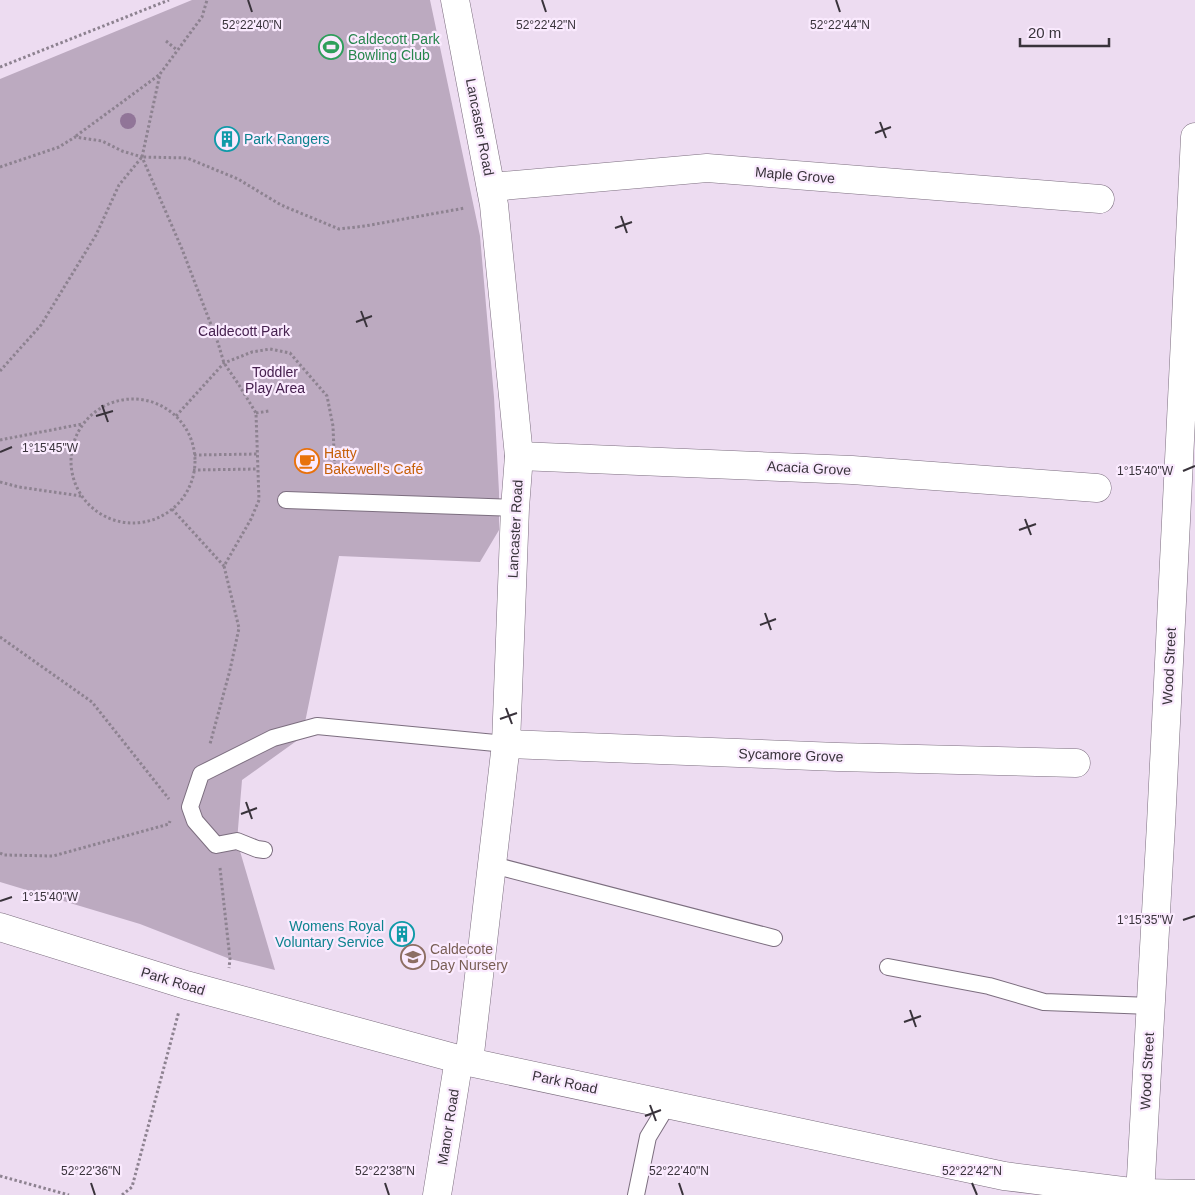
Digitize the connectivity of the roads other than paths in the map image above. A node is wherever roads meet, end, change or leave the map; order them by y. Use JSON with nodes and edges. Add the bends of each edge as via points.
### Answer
{"nodes":[{"id":1,"x":455,"y":0,"type":"edge"},
{"id":2,"x":1195,"y":137,"type":"edge"},
{"id":3,"x":1194,"y":172,"type":"edge"},
{"id":4,"x":493,"y":196,"type":"junction"},
{"id":5,"x":1100,"y":199,"type":"dead end"},
{"id":6,"x":1191,"y":293,"type":"edge"},
{"id":7,"x":519,"y":456,"type":"junction"},
{"id":8,"x":1097,"y":488,"type":"dead end"},
{"id":9,"x":286,"y":500,"type":"dead end"},
{"id":10,"x":515,"y":508,"type":"junction"},
{"id":11,"x":506,"y":744,"type":"junction"},
{"id":12,"x":1076,"y":762,"type":"dead end"},
{"id":13,"x":264,"y":850,"type":"dead end"},
{"id":14,"x":493,"y":865,"type":"junction"},
{"id":15,"x":0,"y":926,"type":"edge"},
{"id":16,"x":774,"y":938,"type":"dead end"},
{"id":17,"x":888,"y":967,"type":"dead end"},
{"id":18,"x":1151,"y":1006,"type":"junction"},
{"id":19,"x":464,"y":1060,"type":"junction"},
{"id":20,"x":668,"y":1104,"type":"junction"},
{"id":21,"x":1140,"y":1194,"type":"edge"},
{"id":22,"x":1195,"y":1194,"type":"edge"},
{"id":23,"x":437,"y":1195,"type":"edge"},
{"id":24,"x":636,"y":1195,"type":"edge"}],
"edges":[{"from":1,"to":4,"type":"street","name":"Lancaster Road"},
{"from":2,"to":3,"type":"street","name":"Wood Street"},
{"from":3,"to":6,"type":"street","name":"Wood Street"},
{"from":4,"to":5,"type":"street","name":"Maple Grove","via":[[707,168]]},
{"from":4,"to":7,"type":"street","name":"Lancaster Road"},
{"from":6,"to":18,"type":"street","name":"Wood Street"},
{"from":7,"to":8,"type":"street","name":"Acacia Grove","via":[[852,470]]},
{"from":7,"to":10,"type":"street","name":"Lancaster Road"},
{"from":9,"to":10,"type":"lane"},
{"from":10,"to":11,"type":"street","name":"Lancaster Road"},
{"from":11,"to":12,"type":"street","name":"Sycamore Grove","via":[[838,757]]},
{"from":11,"to":13,"type":"lane","via":[[317,726],[273,738],[201,774],[190,807],[195,821],[216,845],[238,841]]},
{"from":11,"to":14,"type":"street","name":"Lancaster Road"},
{"from":14,"to":16,"type":"lane"},
{"from":14,"to":19,"type":"street","name":"Lancaster Road"},
{"from":15,"to":19,"type":"street","name":"Park Road","via":[[186,985]]},
{"from":17,"to":18,"type":"lane","via":[[989,986],[1044,1002]]},
{"from":18,"to":21,"type":"street","name":"Wood Street"},
{"from":19,"to":20,"type":"street","name":"Park Road"},
{"from":19,"to":23,"type":"street","name":"Manor Road"},
{"from":20,"to":21,"type":"street","name":"Park Road","via":[[1004,1176]]},
{"from":20,"to":24,"type":"lane","via":[[648,1137]]},
{"from":21,"to":22,"type":"street","name":"Park Road"}]}
